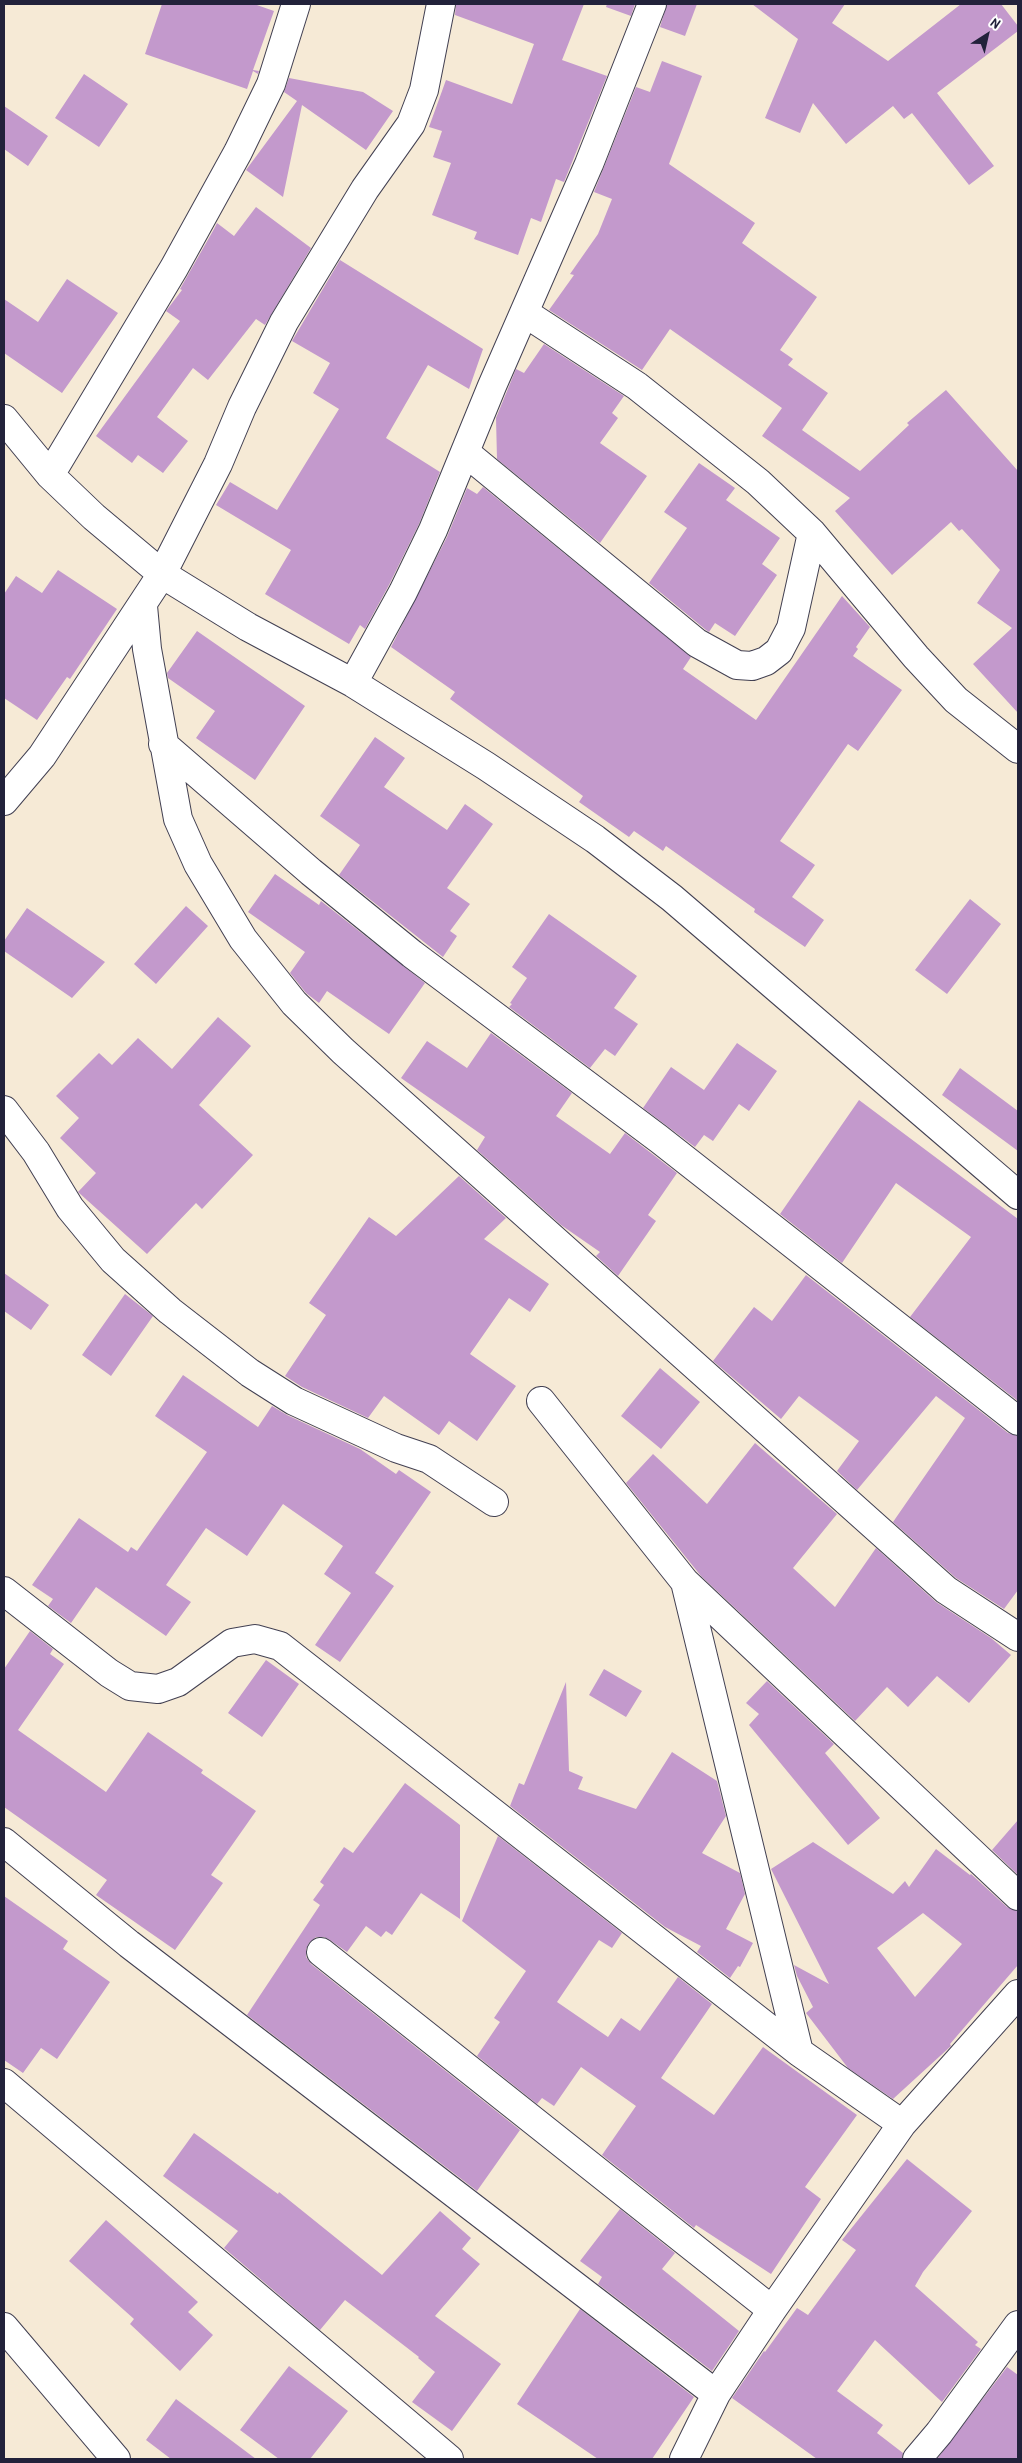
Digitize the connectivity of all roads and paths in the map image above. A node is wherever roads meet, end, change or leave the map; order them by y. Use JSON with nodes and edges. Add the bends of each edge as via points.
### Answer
{"nodes":[{"id":1,"x":296,"y":4,"type":"edge"},
{"id":2,"x":441,"y":4,"type":"edge"},
{"id":3,"x":652,"y":4,"type":"edge"},
{"id":4,"x":525,"y":313,"type":"junction"},
{"id":5,"x":4,"y":419,"type":"edge"},
{"id":6,"x":466,"y":453,"type":"junction"},
{"id":7,"x":50,"y":475,"type":"junction"},
{"id":8,"x":812,"y":533,"type":"junction"},
{"id":9,"x":162,"y":574,"type":"junction"},
{"id":10,"x":143,"y":606,"type":"junction"},
{"id":11,"x":353,"y":683,"type":"junction"},
{"id":12,"x":163,"y":744,"type":"junction"},
{"id":13,"x":1018,"y":749,"type":"edge"},
{"id":14,"x":4,"y":801,"type":"edge"},
{"id":15,"x":4,"y":1110,"type":"edge"},
{"id":16,"x":1018,"y":1195,"type":"edge"},
{"id":17,"x":541,"y":1401,"type":"dead end"},
{"id":18,"x":1018,"y":1421,"type":"edge"},
{"id":19,"x":494,"y":1502,"type":"dead end"},
{"id":20,"x":685,"y":1582,"type":"junction"},
{"id":21,"x":4,"y":1591,"type":"edge"},
{"id":22,"x":1018,"y":1638,"type":"edge"},
{"id":23,"x":4,"y":1842,"type":"edge"},
{"id":24,"x":1018,"y":1896,"type":"edge"},
{"id":25,"x":321,"y":1952,"type":"dead end"},
{"id":26,"x":1018,"y":1994,"type":"edge"},
{"id":27,"x":800,"y":2052,"type":"junction"},
{"id":28,"x":4,"y":2084,"type":"edge"},
{"id":29,"x":902,"y":2124,"type":"junction"},
{"id":30,"x":772,"y":2310,"type":"junction"},
{"id":31,"x":1018,"y":2325,"type":"edge"},
{"id":32,"x":4,"y":2327,"type":"edge"},
{"id":33,"x":716,"y":2394,"type":"junction"},
{"id":34,"x":116,"y":2459,"type":"edge"},
{"id":35,"x":449,"y":2459,"type":"edge"},
{"id":36,"x":684,"y":2459,"type":"edge"},
{"id":37,"x":916,"y":2459,"type":"edge"}],
"edges":[{"from":1,"to":7,"type":"street","via":[[271,84],[238,152],[174,268]]},
{"from":2,"to":9,"type":"street","via":[[424,90],[411,124],[365,189],[284,322]]},
{"from":3,"to":4,"type":"street","via":[[589,164]]},
{"from":4,"to":6,"type":"street"},
{"from":4,"to":8,"type":"street","via":[[637,386],[683,421],[758,482]]},
{"from":5,"to":7,"type":"street"},
{"from":6,"to":8,"type":"street","via":[[697,643],[737,665],[752,666],[779,651],[791,628]]},
{"from":6,"to":11,"type":"street","via":[[403,592]]},
{"from":7,"to":9,"type":"street"},
{"from":8,"to":13,"type":"street","via":[[956,700]]},
{"from":9,"to":10,"type":"street"},
{"from":9,"to":11,"type":"street","via":[[248,627]]},
{"from":10,"to":12,"type":"street"},
{"from":10,"to":14,"type":"street","via":[[42,756]]},
{"from":11,"to":16,"type":"street","via":[[596,839],[672,898]]},
{"from":12,"to":18,"type":"street","via":[[412,954],[660,1139]]},
{"from":12,"to":22,"type":"street","via":[[178,819],[198,864],[243,939],[294,1003],[343,1052],[946,1590]]},
{"from":15,"to":19,"type":"street","via":[[36,1152],[70,1208],[113,1260],[170,1311],[250,1373],[294,1401],[396,1448],[429,1459]]},
{"from":17,"to":20,"type":"street"},
{"from":20,"to":24,"type":"street"},
{"from":20,"to":27,"type":"street"},
{"from":21,"to":27,"type":"street","via":[[130,1686],[158,1689],[178,1682],[232,1643],[254,1639],[280,1646]]},
{"from":23,"to":33,"type":"street","via":[[129,1944]]},
{"from":25,"to":30,"type":"street"},
{"from":26,"to":29,"type":"street"},
{"from":27,"to":29,"type":"street"},
{"from":28,"to":35,"type":"street"},
{"from":29,"to":30,"type":"street"},
{"from":30,"to":33,"type":"street"},
{"from":31,"to":37,"type":"street","via":[[939,2433]]},
{"from":32,"to":34,"type":"street"},
{"from":33,"to":36,"type":"street"}]}
